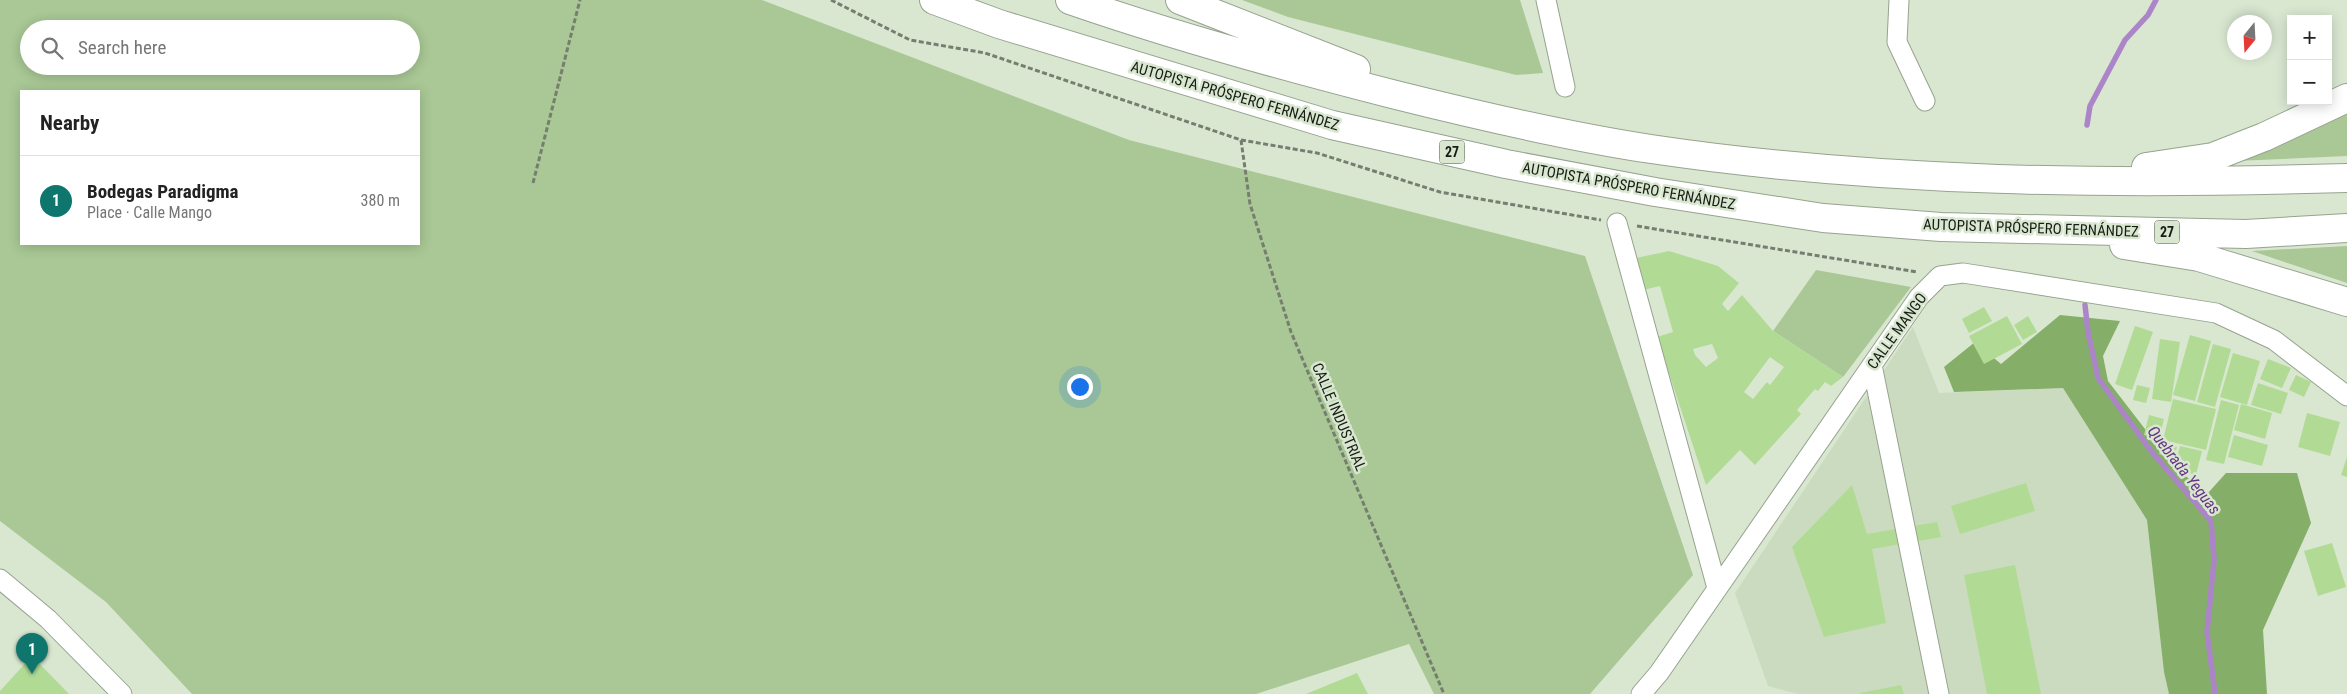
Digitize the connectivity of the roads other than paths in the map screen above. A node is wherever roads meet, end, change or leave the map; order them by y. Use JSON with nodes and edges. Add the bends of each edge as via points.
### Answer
{"nodes":[{"id":1,"x":934,"y":0,"type":"edge"},
{"id":2,"x":1070,"y":0,"type":"edge"},
{"id":3,"x":1180,"y":0,"type":"edge"},
{"id":4,"x":1546,"y":0,"type":"edge"},
{"id":5,"x":1899,"y":0,"type":"edge"},
{"id":6,"x":1564,"y":87,"type":"dead end"},
{"id":7,"x":2347,"y":98,"type":"edge"},
{"id":8,"x":1925,"y":101,"type":"dead end"},
{"id":9,"x":1481,"y":116,"type":"junction"},
{"id":10,"x":2347,"y":178,"type":"edge"},
{"id":11,"x":2016,"y":180,"type":"junction"},
{"id":12,"x":1617,"y":223,"type":"dead end"},
{"id":13,"x":1986,"y":228,"type":"junction"},
{"id":14,"x":2347,"y":228,"type":"edge"},
{"id":15,"x":2347,"y":302,"type":"edge"},
{"id":16,"x":1872,"y":365,"type":"junction"},
{"id":17,"x":2347,"y":396,"type":"edge"},
{"id":18,"x":0,"y":579,"type":"edge"},
{"id":19,"x":1717,"y":588,"type":"junction"},
{"id":20,"x":1659,"y":673,"type":"junction"},
{"id":21,"x":122,"y":694,"type":"edge"},
{"id":22,"x":1641,"y":694,"type":"edge"},
{"id":23,"x":1662,"y":694,"type":"edge"},
{"id":24,"x":1939,"y":694,"type":"edge"}],
"edges":[{"from":1,"to":13,"type":"highway","name":"AUTOPISTA PRÓSPERO FERNÁNDEZ","number":"27","via":[[998,24],[1332,125],[1506,164],[1655,192],[1823,218]]},
{"from":2,"to":9,"type":"highway","via":[[1307,72]]},
{"from":3,"to":9,"type":"highway"},
{"from":4,"to":6,"type":"street"},
{"from":5,"to":8,"type":"street","via":[[1897,42]]},
{"from":7,"to":11,"type":"highway","via":[[2213,158]]},
{"from":9,"to":11,"type":"highway","via":[[1650,149],[1865,172]]},
{"from":10,"to":11,"type":"highway"},
{"from":12,"to":19,"type":"street"},
{"from":13,"to":14,"type":"highway","name":"AUTOPISTA PRÓSPERO FERNÁNDEZ","number":"27","via":[[2246,234]]},
{"from":13,"to":15,"type":"highway","via":[[2199,257]]},
{"from":16,"to":17,"type":"street","name":"CALLE MANGO","via":[[1926,290],[1940,276],[1963,273],[2216,313],[2274,340]]},
{"from":16,"to":19,"type":"street","name":"CALLE MANGO"},
{"from":16,"to":24,"type":"street"},
{"from":18,"to":21,"type":"street","via":[[48,619]]},
{"from":19,"to":20,"type":"street","name":"CALLE MANGO"},
{"from":20,"to":22,"type":"street","name":"CALLE MANGO"},
{"from":20,"to":23,"type":"street"}]}
